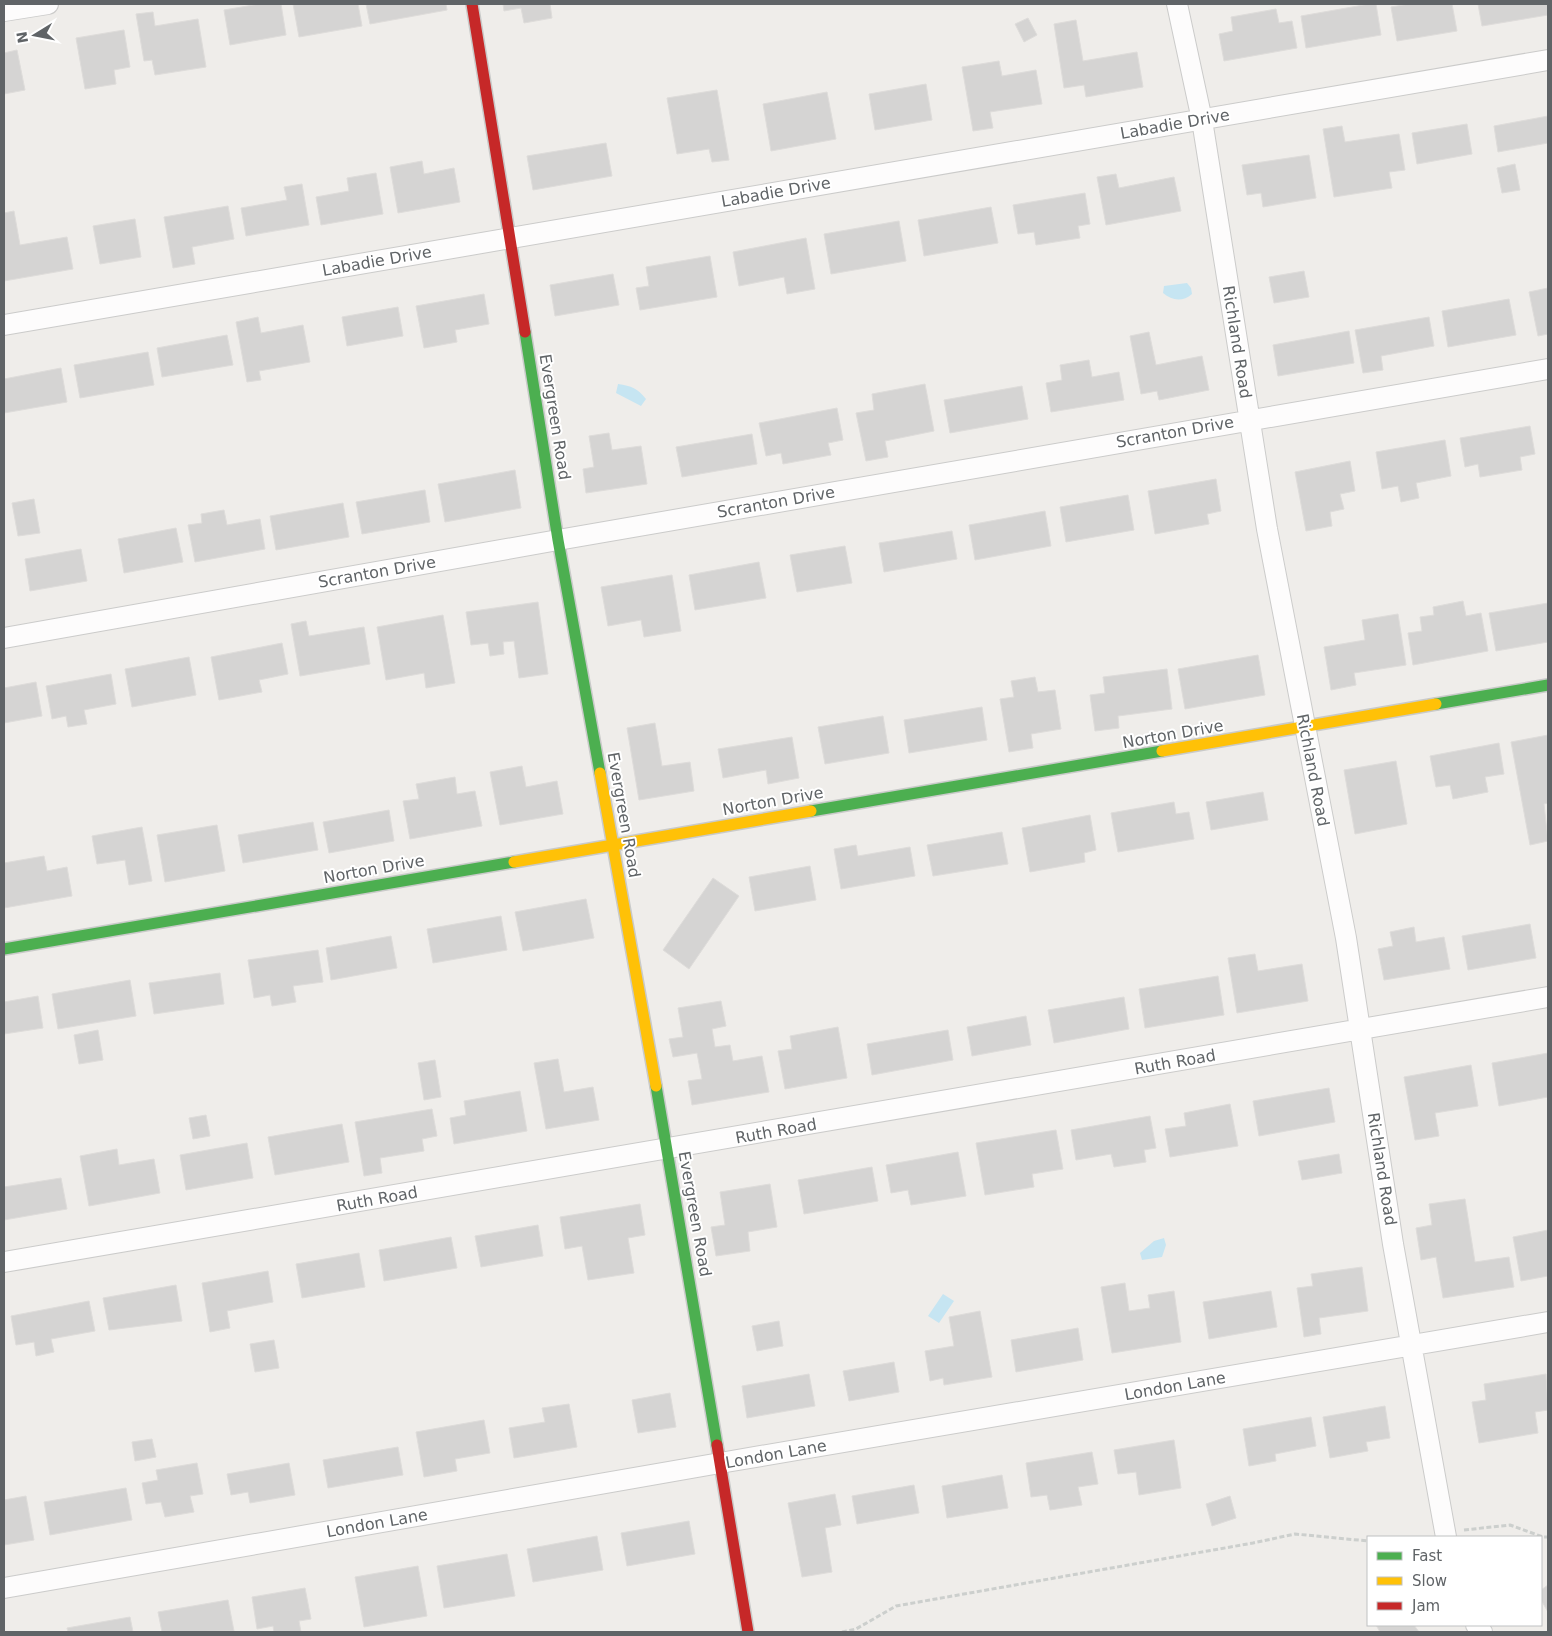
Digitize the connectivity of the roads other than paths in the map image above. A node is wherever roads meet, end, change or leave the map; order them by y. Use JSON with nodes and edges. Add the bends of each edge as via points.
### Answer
{"nodes":[{"id":1,"x":48,"y":4,"type":"edge"},
{"id":2,"x":472,"y":4,"type":"edge"},
{"id":3,"x":1178,"y":4,"type":"edge"},
{"id":4,"x":4,"y":12,"type":"edge"},
{"id":5,"x":1548,"y":60,"type":"edge"},
{"id":6,"x":1202,"y":120,"type":"junction"},
{"id":7,"x":509,"y":238,"type":"junction"},
{"id":8,"x":4,"y":325,"type":"edge"},
{"id":9,"x":1548,"y":369,"type":"edge"},
{"id":10,"x":1249,"y":420,"type":"junction"},
{"id":11,"x":558,"y":540,"type":"junction"},
{"id":12,"x":4,"y":638,"type":"edge"},
{"id":13,"x":1548,"y":685,"type":"edge"},
{"id":14,"x":1305,"y":728,"type":"junction"},
{"id":15,"x":613,"y":844,"type":"junction"},
{"id":16,"x":4,"y":949,"type":"edge"},
{"id":17,"x":1548,"y":997,"type":"edge"},
{"id":18,"x":1360,"y":1030,"type":"junction"},
{"id":19,"x":667,"y":1150,"type":"junction"},
{"id":20,"x":4,"y":1262,"type":"edge"},
{"id":21,"x":1548,"y":1322,"type":"edge"},
{"id":22,"x":1413,"y":1345,"type":"junction"},
{"id":23,"x":720,"y":1463,"type":"junction"},
{"id":24,"x":1446,"y":1536,"type":"edge"},
{"id":25,"x":4,"y":1588,"type":"edge"},
{"id":26,"x":748,"y":1632,"type":"edge"}],
"edges":[{"from":1,"to":4,"type":"street"},
{"from":2,"to":7,"type":"street","name":"Evergreen Road"},
{"from":3,"to":6,"type":"street","name":"Richland Road"},
{"from":5,"to":6,"type":"street","name":"Labadie Drive"},
{"from":6,"to":7,"type":"street","name":"Labadie Drive"},
{"from":6,"to":10,"type":"street","name":"Richland Road"},
{"from":7,"to":8,"type":"street","name":"Labadie Drive"},
{"from":7,"to":11,"type":"street","name":"Evergreen Road"},
{"from":9,"to":10,"type":"street","name":"Scranton Drive"},
{"from":10,"to":11,"type":"street","name":"Scranton Drive"},
{"from":10,"to":14,"type":"street","name":"Richland Road"},
{"from":11,"to":12,"type":"street","name":"Scranton Drive"},
{"from":11,"to":15,"type":"street","name":"Evergreen Road"},
{"from":13,"to":14,"type":"street","name":"Norton Drive"},
{"from":14,"to":15,"type":"street","name":"Norton Drive"},
{"from":14,"to":18,"type":"street","name":"Richland Road","via":[[1346,938]]},
{"from":15,"to":16,"type":"street","name":"Norton Drive"},
{"from":15,"to":19,"type":"street","name":"Evergreen Road"},
{"from":17,"to":18,"type":"street","name":"Ruth Road"},
{"from":18,"to":19,"type":"street","name":"Ruth Road"},
{"from":18,"to":22,"type":"street","name":"Richland Road","via":[[1393,1244]]},
{"from":19,"to":20,"type":"street","name":"Ruth Road"},
{"from":19,"to":23,"type":"street","name":"Evergreen Road"},
{"from":21,"to":22,"type":"street","name":"London Lane"},
{"from":22,"to":23,"type":"street","name":"London Lane"},
{"from":22,"to":24,"type":"street","name":"Richland Road"},
{"from":23,"to":25,"type":"street","name":"London Lane"},
{"from":23,"to":26,"type":"street","name":"Evergreen Road"}]}
